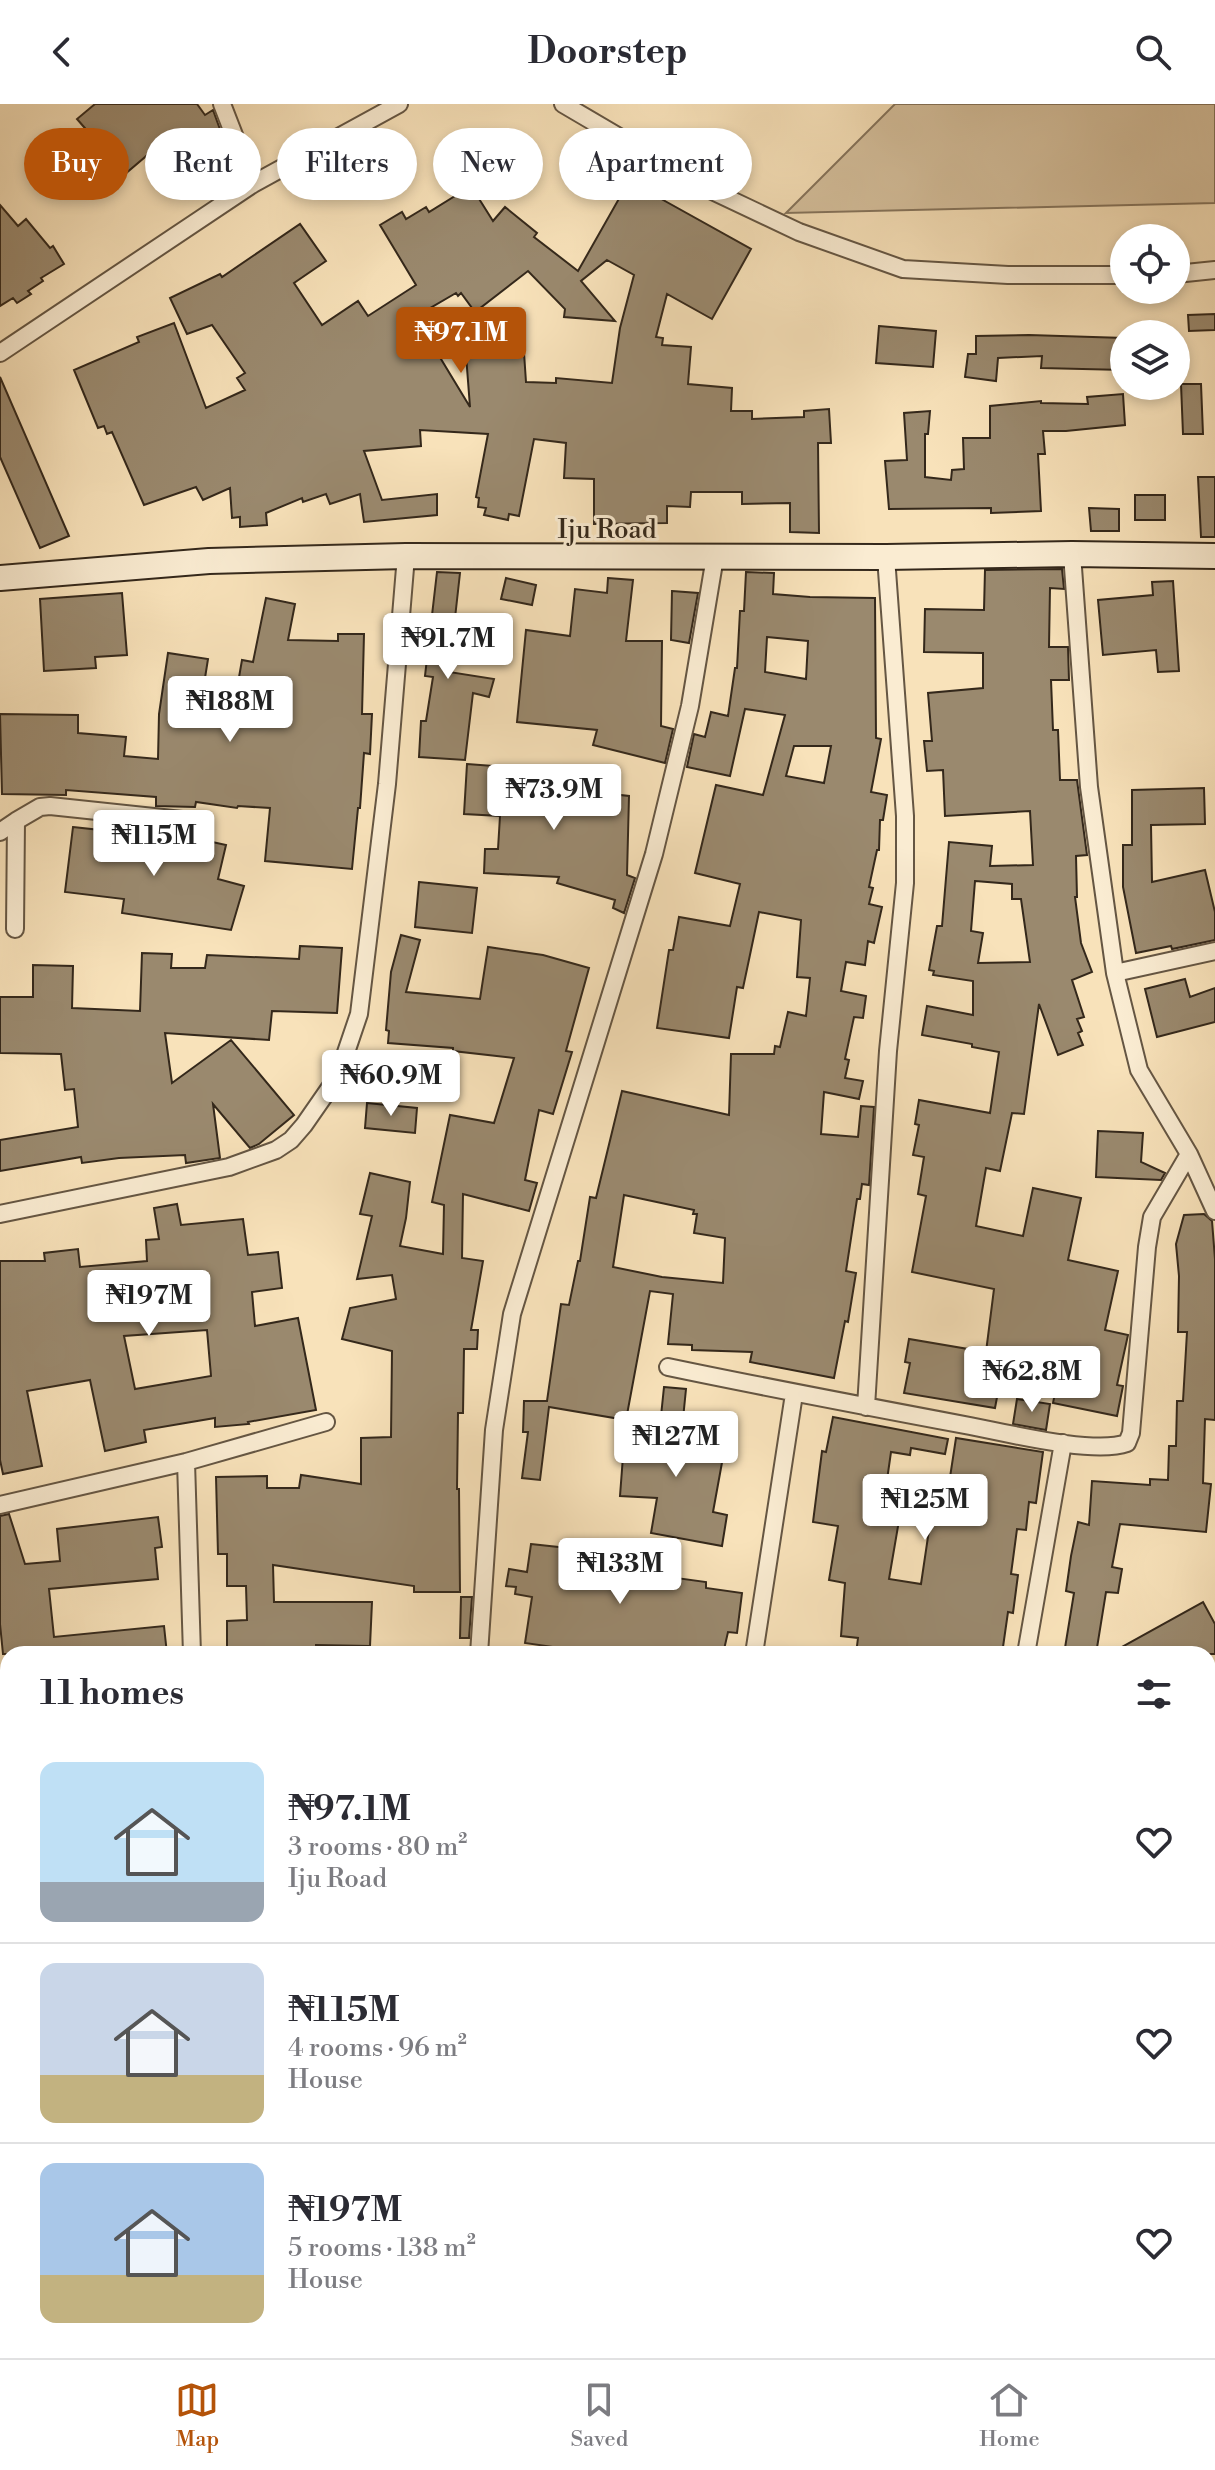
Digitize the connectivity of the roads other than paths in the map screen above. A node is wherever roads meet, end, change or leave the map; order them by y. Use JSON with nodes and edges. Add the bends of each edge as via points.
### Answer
{"nodes":[{"id":1,"x":222,"y":104,"type":"edge"},
{"id":2,"x":399,"y":104,"type":"edge"},
{"id":3,"x":563,"y":104,"type":"edge"},
{"id":4,"x":231,"y":128,"type":"edge"},
{"id":5,"x":261,"y":180,"type":"edge"},
{"id":6,"x":229,"y":200,"type":"edge"},
{"id":7,"x":1215,"y":270,"type":"edge"},
{"id":8,"x":1190,"y":273,"type":"edge"},
{"id":9,"x":1110,"y":275,"type":"edge"},
{"id":10,"x":0,"y":353,"type":"edge"},
{"id":11,"x":1072,"y":554,"type":"junction"},
{"id":12,"x":406,"y":556,"type":"junction"},
{"id":13,"x":1215,"y":556,"type":"edge"},
{"id":14,"x":715,"y":557,"type":"junction"},
{"id":15,"x":886,"y":557,"type":"junction"},
{"id":16,"x":0,"y":578,"type":"edge"},
{"id":17,"x":182,"y":820,"type":"dead end"},
{"id":18,"x":16,"y":821,"type":"junction"},
{"id":19,"x":0,"y":832,"type":"edge"},
{"id":20,"x":15,"y":929,"type":"dead end"},
{"id":21,"x":1215,"y":951,"type":"edge"},
{"id":22,"x":1115,"y":973,"type":"junction"},
{"id":23,"x":1189,"y":1154,"type":"junction"},
{"id":24,"x":1215,"y":1211,"type":"edge"},
{"id":25,"x":0,"y":1214,"type":"edge"},
{"id":26,"x":668,"y":1367,"type":"dead end"},
{"id":27,"x":794,"y":1394,"type":"junction"},
{"id":28,"x":866,"y":1407,"type":"junction"},
{"id":29,"x":326,"y":1422,"type":"dead end"},
{"id":30,"x":1063,"y":1443,"type":"junction"},
{"id":31,"x":186,"y":1462,"type":"junction"},
{"id":32,"x":0,"y":1505,"type":"edge"},
{"id":33,"x":192,"y":1646,"type":"edge"},
{"id":34,"x":480,"y":1646,"type":"edge"},
{"id":35,"x":755,"y":1646,"type":"edge"},
{"id":36,"x":1027,"y":1646,"type":"edge"}],
"edges":[{"from":1,"to":4,"type":"street"},
{"from":2,"to":5,"type":"street"},
{"from":3,"to":9,"type":"street","via":[[706,188],[799,232],[903,269]]},
{"from":6,"to":10,"type":"street"},
{"from":7,"to":8,"type":"street"},
{"from":11,"to":13,"type":"main road","name":"Iju Road"},
{"from":11,"to":15,"type":"main road","name":"Iju Road"},
{"from":11,"to":22,"type":"street","via":[[1089,787]]},
{"from":12,"to":14,"type":"main road","name":"Iju Road"},
{"from":12,"to":16,"type":"main road","name":"Iju Road","via":[[209,561]]},
{"from":12,"to":25,"type":"street","via":[[387,784],[359,1014],[338,1076],[304,1125],[276,1150],[229,1167]]},
{"from":14,"to":15,"type":"main road","name":"Iju Road"},
{"from":14,"to":34,"type":"street","via":[[690,706],[654,854],[512,1314],[494,1430]]},
{"from":15,"to":28,"type":"street","via":[[905,883],[888,1051]]},
{"from":17,"to":18,"type":"street","via":[[50,806]]},
{"from":18,"to":19,"type":"street"},
{"from":18,"to":20,"type":"street"},
{"from":21,"to":22,"type":"street"},
{"from":22,"to":23,"type":"street","via":[[1139,1070]]},
{"from":23,"to":24,"type":"street"},
{"from":23,"to":30,"type":"street","via":[[1152,1217],[1127,1443]]},
{"from":26,"to":27,"type":"street"},
{"from":27,"to":28,"type":"street"},
{"from":27,"to":35,"type":"street"},
{"from":28,"to":30,"type":"street"},
{"from":29,"to":31,"type":"street"},
{"from":30,"to":36,"type":"street"},
{"from":31,"to":32,"type":"street"},
{"from":31,"to":33,"type":"street"}]}
